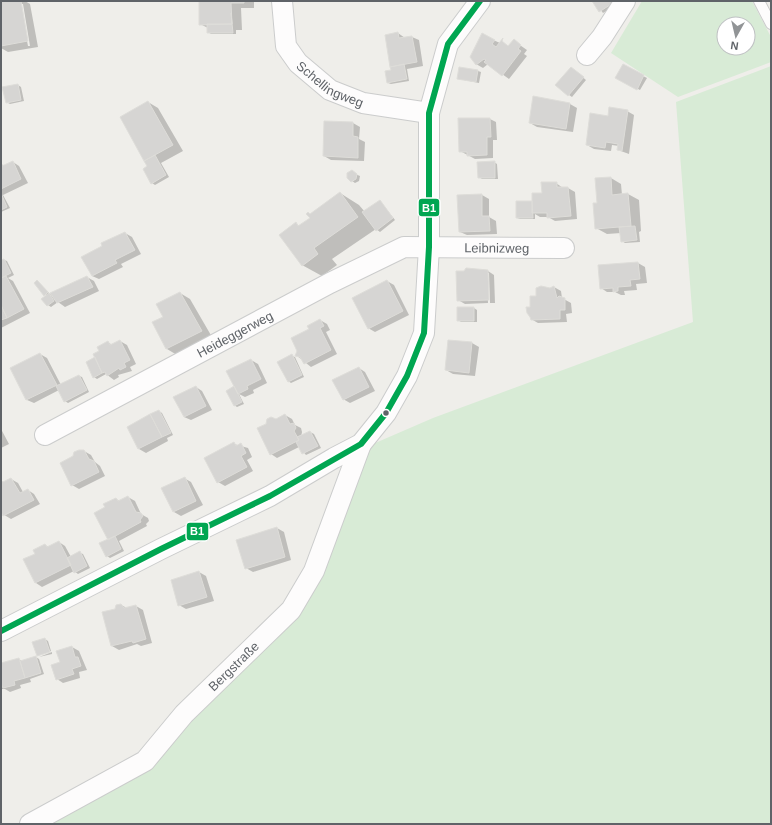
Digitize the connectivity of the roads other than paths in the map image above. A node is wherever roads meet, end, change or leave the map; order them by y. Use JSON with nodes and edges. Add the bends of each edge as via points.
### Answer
{"nodes":[{"id":1,"x":282,"y":1,"type":"edge"},
{"id":2,"x":480,"y":1,"type":"edge"},
{"id":3,"x":625,"y":1,"type":"edge"},
{"id":4,"x":759,"y":1,"type":"edge"},
{"id":5,"x":771,"y":24,"type":"edge"},
{"id":6,"x":587,"y":55,"type":"dead end"},
{"id":7,"x":429,"y":113,"type":"junction"},
{"id":8,"x":429,"y":247,"type":"junction"},
{"id":9,"x":564,"y":248,"type":"dead end"},
{"id":10,"x":45,"y":435,"type":"dead end"},
{"id":11,"x":361,"y":444,"type":"junction"},
{"id":12,"x":1,"y":631,"type":"edge"},
{"id":13,"x":30,"y":824,"type":"edge"}],
"edges":[{"from":1,"to":7,"type":"street","name":"Schellingweg","via":[[286,46],[298,63],[330,90],[363,103]]},
{"from":2,"to":7,"type":"street","via":[[448,44]]},
{"from":3,"to":6,"type":"street"},
{"from":4,"to":5,"type":"lane"},
{"from":7,"to":8,"type":"street"},
{"from":8,"to":9,"type":"street","name":"Leibnizweg"},
{"from":8,"to":10,"type":"street","name":"Heideggerweg","via":[[404,247],[330,283]]},
{"from":8,"to":11,"type":"street","via":[[424,333],[407,376],[386,413]]},
{"from":11,"to":12,"type":"street","via":[[270,496]]},
{"from":11,"to":13,"type":"street","name":"Bergstraße","via":[[314,571],[291,610],[184,714],[145,761]]}]}
